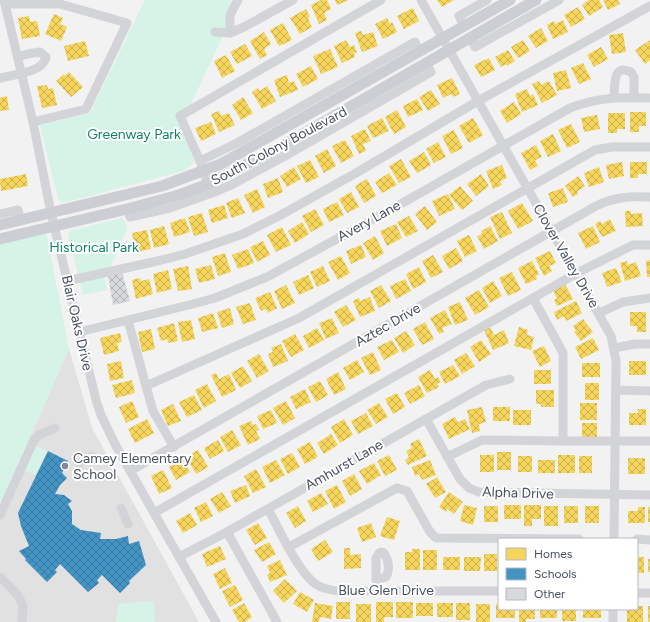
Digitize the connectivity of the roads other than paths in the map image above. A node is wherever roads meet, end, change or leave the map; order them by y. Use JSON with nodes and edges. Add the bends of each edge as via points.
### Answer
{"nodes":[{"id":1,"x":238,"y":0,"type":"edge"},
{"id":2,"x":293,"y":0,"type":"edge"},
{"id":3,"x":381,"y":0,"type":"edge"},
{"id":4,"x":421,"y":0,"type":"edge"},
{"id":5,"x":487,"y":0,"type":"edge"},
{"id":6,"x":510,"y":0,"type":"edge"},
{"id":7,"x":536,"y":0,"type":"edge"},
{"id":8,"x":559,"y":0,"type":"edge"},
{"id":9,"x":4,"y":2,"type":"edge"},
{"id":10,"x":650,"y":7,"type":"edge"},
{"id":11,"x":464,"y":26,"type":"junction"},
{"id":12,"x":215,"y":32,"type":"dead end"},
{"id":13,"x":230,"y":33,"type":"junction"},
{"id":14,"x":470,"y":37,"type":"junction"},
{"id":15,"x":443,"y":38,"type":"junction"},
{"id":16,"x":449,"y":49,"type":"junction"},
{"id":17,"x":18,"y":57,"type":"junction"},
{"id":18,"x":22,"y":74,"type":"junction"},
{"id":19,"x":0,"y":78,"type":"edge"},
{"id":20,"x":614,"y":98,"type":"junction"},
{"id":21,"x":634,"y":98,"type":"junction"},
{"id":22,"x":650,"y":98,"type":"edge"},
{"id":23,"x":478,"y":101,"type":"junction"},
{"id":24,"x":33,"y":122,"type":"junction"},
{"id":25,"x":503,"y":146,"type":"junction"},
{"id":26,"x":650,"y":147,"type":"edge"},
{"id":27,"x":202,"y":166,"type":"junction"},
{"id":28,"x":527,"y":188,"type":"junction"},
{"id":29,"x":210,"y":189,"type":"junction"},
{"id":30,"x":650,"y":197,"type":"edge"},
{"id":31,"x":0,"y":214,"type":"edge"},
{"id":32,"x":51,"y":214,"type":"junction"},
{"id":33,"x":20,"y":220,"type":"junction"},
{"id":34,"x":0,"y":225,"type":"edge"},
{"id":35,"x":54,"y":226,"type":"junction"},
{"id":36,"x":552,"y":231,"type":"junction"},
{"id":37,"x":0,"y":239,"type":"edge"},
{"id":38,"x":650,"y":245,"type":"edge"},
{"id":39,"x":577,"y":274,"type":"junction"},
{"id":40,"x":67,"y":281,"type":"junction"},
{"id":41,"x":533,"y":298,"type":"junction"},
{"id":42,"x":650,"y":298,"type":"edge"},
{"id":43,"x":599,"y":313,"type":"junction"},
{"id":44,"x":128,"y":320,"type":"junction"},
{"id":45,"x":79,"y":332,"type":"junction"},
{"id":46,"x":650,"y":344,"type":"edge"},
{"id":47,"x":614,"y":348,"type":"junction"},
{"id":48,"x":510,"y":379,"type":"dead end"},
{"id":49,"x":146,"y":386,"type":"junction"},
{"id":50,"x":616,"y":390,"type":"junction"},
{"id":51,"x":650,"y":391,"type":"edge"},
{"id":52,"x":426,"y":419,"type":"junction"},
{"id":53,"x":55,"y":428,"type":"dead end"},
{"id":54,"x":615,"y":440,"type":"junction"},
{"id":55,"x":563,"y":441,"type":"junction"},
{"id":56,"x":650,"y":441,"type":"edge"},
{"id":57,"x":174,"y":446,"type":"junction"},
{"id":58,"x":92,"y":456,"type":"dead end"},
{"id":59,"x":447,"y":457,"type":"junction"},
{"id":60,"x":79,"y":463,"type":"dead end"},
{"id":61,"x":130,"y":471,"type":"junction"},
{"id":62,"x":615,"y":495,"type":"junction"},
{"id":63,"x":650,"y":495,"type":"edge"},
{"id":64,"x":121,"y":508,"type":"dead end"},
{"id":65,"x":268,"y":509,"type":"junction"},
{"id":66,"x":154,"y":513,"type":"junction"},
{"id":67,"x":0,"y":514,"type":"edge"},
{"id":68,"x":128,"y":524,"type":"dead end"},
{"id":69,"x":227,"y":532,"type":"junction"},
{"id":70,"x":498,"y":538,"type":"edge"},
{"id":71,"x":614,"y":538,"type":"edge"},
{"id":72,"x":638,"y":539,"type":"edge"},
{"id":73,"x":650,"y":540,"type":"edge"},
{"id":74,"x":289,"y":547,"type":"junction"},
{"id":75,"x":179,"y":557,"type":"junction"},
{"id":76,"x":0,"y":577,"type":"edge"},
{"id":77,"x":376,"y":580,"type":"dead end"},
{"id":78,"x":376,"y":590,"type":"junction"},
{"id":79,"x":498,"y":591,"type":"edge"},
{"id":80,"x":638,"y":593,"type":"edge"},
{"id":81,"x":650,"y":593,"type":"edge"},
{"id":82,"x":613,"y":610,"type":"edge"},
{"id":83,"x":22,"y":622,"type":"edge"},
{"id":84,"x":216,"y":622,"type":"edge"},
{"id":85,"x":277,"y":622,"type":"edge"},
{"id":86,"x":613,"y":622,"type":"edge"}],
"edges":[{"from":1,"to":13,"type":"street","via":[[230,15]]},
{"from":2,"to":13,"type":"street"},
{"from":3,"to":27,"type":"street","via":[[180,116]]},
{"from":4,"to":15,"type":"street","name":"Clover Valley Drive"},
{"from":5,"to":11,"type":"street","via":[[458,16]]},
{"from":6,"to":11,"type":"main road","name":"South Colony Boulevard"},
{"from":7,"to":14,"type":"main road","name":"South Colony Boulevard"},
{"from":8,"to":14,"type":"street","via":[[475,48]]},
{"from":9,"to":17,"type":"street","name":"Blair Oaks Drive"},
{"from":9,"to":24,"type":"street","via":[[60,4],[127,23],[86,109]]},
{"from":10,"to":23,"type":"street"},
{"from":11,"to":15,"type":"main road","name":"South Colony Boulevard"},
{"from":12,"to":13,"type":"street"},
{"from":14,"to":16,"type":"main road","name":"South Colony Boulevard"},
{"from":15,"to":16,"type":"street","name":"Clover Valley Drive"},
{"from":15,"to":27,"type":"main road","name":"South Colony Boulevard","via":[[240,154],[221,164]]},
{"from":16,"to":23,"type":"street","name":"Clover Valley Drive"},
{"from":16,"to":29,"type":"main road","name":"South Colony Boulevard"},
{"from":17,"to":18,"type":"street","name":"Blair Oaks Drive"},
{"from":17,"to":18,"type":"street","via":[[40,52],[46,58],[42,66]]},
{"from":18,"to":19,"type":"street"},
{"from":18,"to":24,"type":"street","name":"Blair Oaks Drive"},
{"from":20,"to":21,"type":"street","name":"Avery Lane"},
{"from":20,"to":21,"type":"street","via":[[615,77],[624,70],[634,77]]},
{"from":20,"to":25,"type":"street","name":"Avery Lane","via":[[599,99],[570,108]]},
{"from":21,"to":22,"type":"street","name":"Avery Lane"},
{"from":23,"to":25,"type":"street","name":"Clover Valley Drive"},
{"from":23,"to":40,"type":"street","via":[[349,177],[243,234],[177,256]]},
{"from":24,"to":32,"type":"street","name":"Blair Oaks Drive"},
{"from":25,"to":28,"type":"street","name":"Clover Valley Drive"},
{"from":25,"to":44,"type":"street","name":"Avery Lane","via":[[267,278],[215,298]]},
{"from":26,"to":28,"type":"street","via":[[612,147],[595,150]]},
{"from":27,"to":29,"type":"street"},
{"from":27,"to":32,"type":"main road","name":"South Colony Boulevard","via":[[162,186]]},
{"from":28,"to":36,"type":"street","name":"Clover Valley Drive"},
{"from":28,"to":49,"type":"street","via":[[299,318]]},
{"from":29,"to":35,"type":"main road","name":"South Colony Boulevard"},
{"from":30,"to":36,"type":"street","name":"Aztec Drive","via":[[607,200]]},
{"from":31,"to":33,"type":"street","via":[[18,210]]},
{"from":32,"to":33,"type":"main road","name":"South Colony Boulevard"},
{"from":32,"to":35,"type":"street","name":"Blair Oaks Drive"},
{"from":33,"to":34,"type":"main road","name":"South Colony Boulevard"},
{"from":35,"to":37,"type":"main road","name":"South Colony Boulevard"},
{"from":35,"to":40,"type":"street","name":"Blair Oaks Drive"},
{"from":36,"to":39,"type":"street","name":"Clover Valley Drive"},
{"from":36,"to":57,"type":"street","name":"Aztec Drive"},
{"from":38,"to":39,"type":"street","via":[[633,245]]},
{"from":39,"to":41,"type":"street"},
{"from":39,"to":43,"type":"street","name":"Clover Valley Drive"},
{"from":40,"to":45,"type":"street","name":"Blair Oaks Drive"},
{"from":41,"to":55,"type":"street","via":[[563,352]]},
{"from":41,"to":66,"type":"street"},
{"from":42,"to":43,"type":"street","via":[[623,302]]},
{"from":43,"to":47,"type":"street","name":"Clover Valley Drive"},
{"from":44,"to":45,"type":"street","name":"Avery Lane"},
{"from":44,"to":49,"type":"street"},
{"from":45,"to":61,"type":"street","name":"Blair Oaks Drive","via":[[101,415]]},
{"from":46,"to":47,"type":"street"},
{"from":47,"to":50,"type":"street","name":"Clover Valley Drive"},
{"from":48,"to":52,"type":"street","name":"Amhurst Lane","via":[[486,385]]},
{"from":49,"to":57,"type":"street","via":[[153,411]]},
{"from":50,"to":51,"type":"street"},
{"from":50,"to":54,"type":"street","name":"Clover Valley Drive"},
{"from":52,"to":59,"type":"street","name":"Alpha Drive"},
{"from":52,"to":65,"type":"street","name":"Amhurst Lane"},
{"from":53,"to":67,"type":"street","via":[[34,440]]},
{"from":54,"to":55,"type":"street"},
{"from":54,"to":56,"type":"street"},
{"from":54,"to":62,"type":"street","name":"Clover Valley Drive"},
{"from":55,"to":59,"type":"street","via":[[482,440]]},
{"from":57,"to":61,"type":"street","name":"Aztec Drive"},
{"from":58,"to":60,"type":"street"},
{"from":59,"to":62,"type":"street","name":"Alpha Drive","via":[[464,484],[479,492]]},
{"from":61,"to":66,"type":"street","name":"Blair Oaks Drive"},
{"from":62,"to":63,"type":"street","name":"Alpha Drive"},
{"from":62,"to":71,"type":"street","name":"Clover Valley Drive"},
{"from":64,"to":68,"type":"street"},
{"from":65,"to":69,"type":"street","name":"Amhurst Lane"},
{"from":65,"to":74,"type":"street","name":"Blue Glen Drive"},
{"from":66,"to":75,"type":"street","name":"Blair Oaks Drive"},
{"from":69,"to":75,"type":"street","name":"Amhurst Lane"},
{"from":69,"to":85,"type":"street"},
{"from":70,"to":74,"type":"street","via":[[436,538],[407,491],[397,488]]},
{"from":72,"to":73,"type":"street"},
{"from":74,"to":78,"type":"street","name":"Blue Glen Drive","via":[[302,571],[316,585],[338,590]]},
{"from":75,"to":84,"type":"street","name":"Blair Oaks Drive"},
{"from":76,"to":83,"type":"street","via":[[17,594],[23,605]]},
{"from":77,"to":78,"type":"street"},
{"from":78,"to":79,"type":"street","name":"Blue Glen Drive"},
{"from":80,"to":81,"type":"street"},
{"from":82,"to":86,"type":"street"}]}
